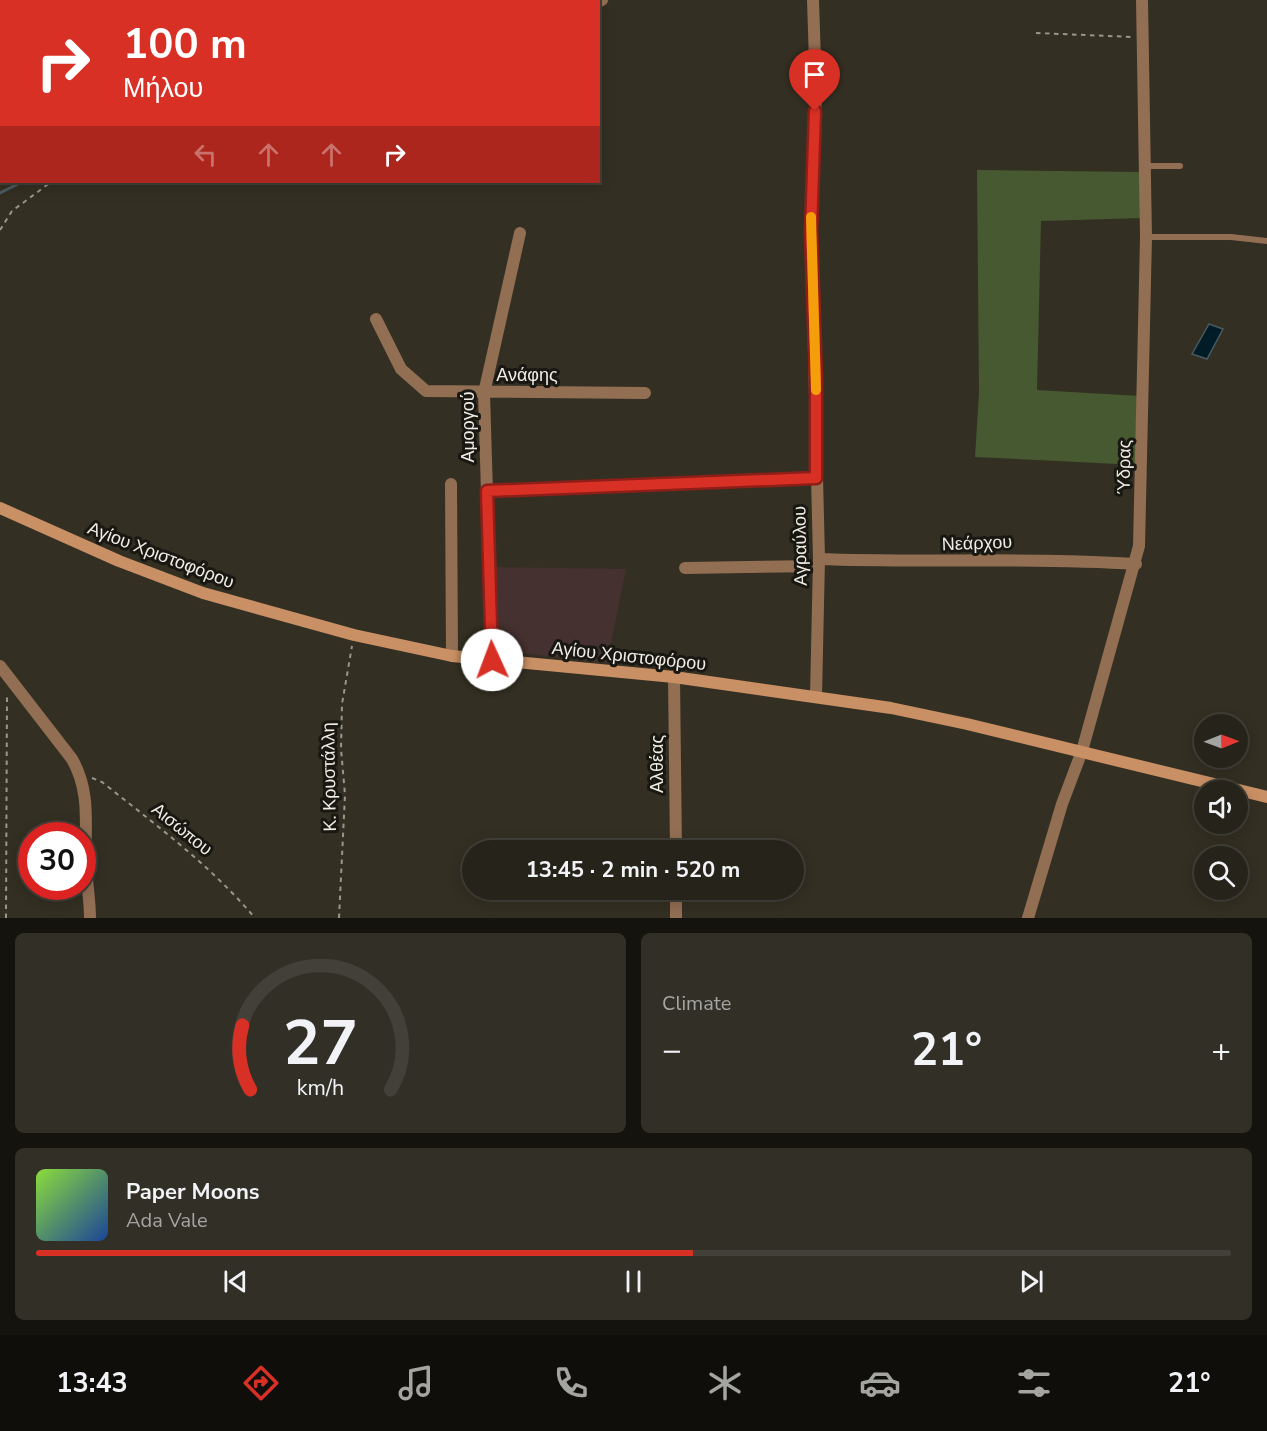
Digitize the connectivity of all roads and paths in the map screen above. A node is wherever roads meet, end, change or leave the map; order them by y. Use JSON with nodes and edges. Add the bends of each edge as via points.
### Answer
{"nodes":[{"id":1,"x":813,"y":0,"type":"edge"},
{"id":2,"x":1142,"y":0,"type":"edge"},
{"id":3,"x":1036,"y":33,"type":"dead end"},
{"id":4,"x":1141,"y":38,"type":"junction"},
{"id":5,"x":1145,"y":166,"type":"junction"},
{"id":6,"x":1180,"y":166,"type":"dead end"},
{"id":7,"x":50,"y":183,"type":"edge"},
{"id":8,"x":0,"y":230,"type":"edge"},
{"id":9,"x":520,"y":233,"type":"dead end"},
{"id":10,"x":1146,"y":237,"type":"junction"},
{"id":11,"x":1267,"y":241,"type":"edge"},
{"id":12,"x":376,"y":319,"type":"dead end"},
{"id":13,"x":484,"y":393,"type":"junction"},
{"id":14,"x":645,"y":393,"type":"dead end"},
{"id":15,"x":816,"y":478,"type":"junction"},
{"id":16,"x":451,"y":484,"type":"dead end"},
{"id":17,"x":487,"y":491,"type":"junction"},
{"id":18,"x":0,"y":508,"type":"edge"},
{"id":19,"x":819,"y":562,"type":"junction"},
{"id":20,"x":1136,"y":564,"type":"junction"},
{"id":21,"x":685,"y":568,"type":"dead end"},
{"id":22,"x":354,"y":636,"type":"junction"},
{"id":23,"x":452,"y":656,"type":"junction"},
{"id":24,"x":492,"y":660,"type":"junction"},
{"id":25,"x":3,"y":670,"type":"edge"},
{"id":26,"x":674,"y":677,"type":"junction"},
{"id":27,"x":816,"y":696,"type":"junction"},
{"id":28,"x":1082,"y":751,"type":"junction"},
{"id":29,"x":81,"y":774,"type":"junction"},
{"id":30,"x":1267,"y":797,"type":"edge"},
{"id":31,"x":676,"y":840,"type":"edge"},
{"id":32,"x":676,"y":900,"type":"edge"},
{"id":33,"x":6,"y":918,"type":"edge"},
{"id":34,"x":90,"y":918,"type":"edge"},
{"id":35,"x":255,"y":918,"type":"edge"},
{"id":36,"x":339,"y":918,"type":"edge"},
{"id":37,"x":676,"y":918,"type":"edge"},
{"id":38,"x":1028,"y":918,"type":"edge"}],
"edges":[{"from":1,"to":15,"type":"street","name":"Αγραύλου","via":[[816,92],[811,231]]},
{"from":2,"to":4,"type":"street","name":"Ύδρας"},
{"from":3,"to":4,"type":"path"},
{"from":4,"to":5,"type":"street","name":"Ύδρας"},
{"from":5,"to":6,"type":"lane"},
{"from":5,"to":10,"type":"street","name":"Ύδρας"},
{"from":7,"to":8,"type":"path","via":[[12,211]]},
{"from":9,"to":13,"type":"street","name":"Αμοργού"},
{"from":10,"to":11,"type":"lane"},
{"from":10,"to":20,"type":"street","name":"Ύδρας","via":[[1141,521]]},
{"from":12,"to":13,"type":"street","name":"Ανάφης","via":[[402,369],[426,391]]},
{"from":13,"to":14,"type":"street","name":"Ανάφης"},
{"from":13,"to":17,"type":"street","name":"Αμοργού"},
{"from":15,"to":17,"type":"street"},
{"from":15,"to":19,"type":"street","name":"Αγραύλου"},
{"from":16,"to":23,"type":"street"},
{"from":17,"to":24,"type":"street","name":"Αμοργού"},
{"from":18,"to":22,"type":"main road","name":"Αγίου Χριστοφόρου","via":[[203,593]]},
{"from":19,"to":20,"type":"street","name":"Νεάρχου","via":[[1055,559]]},
{"from":19,"to":21,"type":"street","name":"Νεάρχου"},
{"from":19,"to":27,"type":"street","name":"Αγραύλου"},
{"from":20,"to":28,"type":"street","name":"Ύδρας"},
{"from":22,"to":23,"type":"main road","name":"Αγίου Χριστοφόρου"},
{"from":22,"to":36,"type":"path","name":"Κ. Κρυστάλλη","via":[[342,704],[345,795]]},
{"from":23,"to":24,"type":"main road","name":"Αγίου Χριστοφόρου"},
{"from":24,"to":26,"type":"main road","name":"Αγίου Χριστοφόρου"},
{"from":25,"to":29,"type":"street"},
{"from":25,"to":33,"type":"path"},
{"from":26,"to":27,"type":"main road","name":"Αγίου Χριστοφόρου"},
{"from":26,"to":31,"type":"street","name":"Αλθέας"},
{"from":27,"to":28,"type":"main road","name":"Αγίου Χριστοφόρου","via":[[967,724]]},
{"from":28,"to":30,"type":"main road","name":"Αγίου Χριστοφόρου"},
{"from":28,"to":38,"type":"street","name":"Ύδρας"},
{"from":29,"to":34,"type":"street","via":[[87,810]]},
{"from":29,"to":35,"type":"path","name":"Αισώπου","via":[[102,782],[186,848]]},
{"from":32,"to":37,"type":"street"}]}
